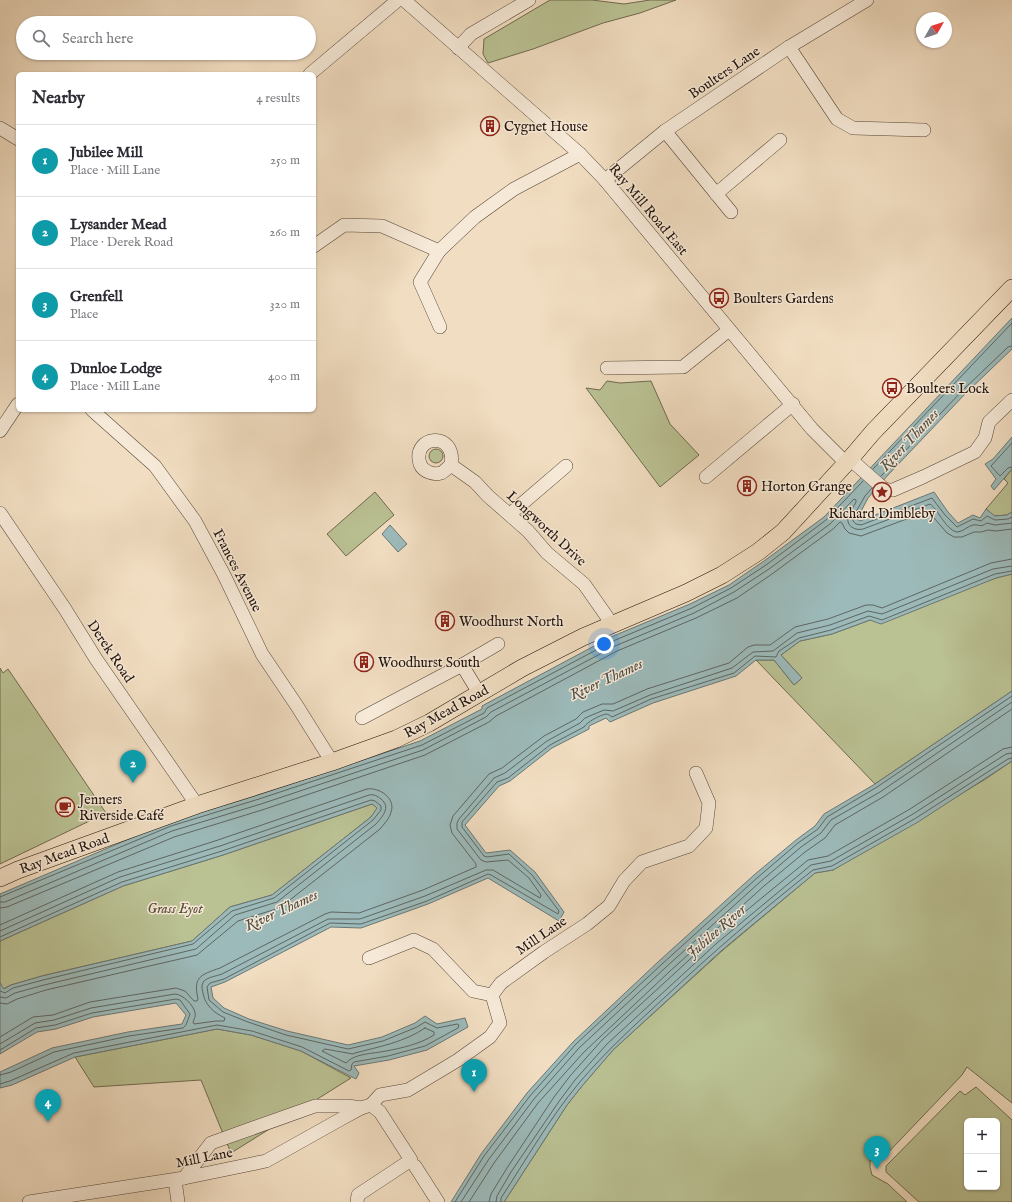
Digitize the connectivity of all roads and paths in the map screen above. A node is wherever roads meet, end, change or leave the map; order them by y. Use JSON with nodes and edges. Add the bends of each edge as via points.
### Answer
{"nodes":[{"id":1,"x":398,"y":0,"type":"edge"},
{"id":2,"x":404,"y":0,"type":"edge"},
{"id":3,"x":529,"y":0,"type":"edge"},
{"id":4,"x":867,"y":0,"type":"edge"},
{"id":5,"x":789,"y":47,"type":"junction"},
{"id":6,"x":458,"y":48,"type":"junction"},
{"id":7,"x":312,"y":72,"type":"edge"},
{"id":8,"x":0,"y":128,"type":"edge"},
{"id":9,"x":924,"y":130,"type":"dead end"},
{"id":10,"x":665,"y":132,"type":"junction"},
{"id":11,"x":16,"y":138,"type":"edge"},
{"id":12,"x":780,"y":140,"type":"dead end"},
{"id":13,"x":580,"y":154,"type":"junction"},
{"id":14,"x":605,"y":180,"type":"junction"},
{"id":15,"x":716,"y":194,"type":"junction"},
{"id":16,"x":731,"y":212,"type":"dead end"},
{"id":17,"x":316,"y":245,"type":"edge"},
{"id":18,"x":439,"y":251,"type":"junction"},
{"id":19,"x":1012,"y":288,"type":"edge"},
{"id":20,"x":440,"y":327,"type":"dead end"},
{"id":21,"x":729,"y":330,"type":"junction"},
{"id":22,"x":607,"y":368,"type":"dead end"},
{"id":23,"x":1012,"y":400,"type":"edge"},
{"id":24,"x":793,"y":404,"type":"junction"},
{"id":25,"x":16,"y":407,"type":"edge"},
{"id":26,"x":94,"y":412,"type":"edge"},
{"id":27,"x":0,"y":430,"type":"edge"},
{"id":28,"x":851,"y":463,"type":"junction"},
{"id":29,"x":450,"y":465,"type":"dead end"},
{"id":30,"x":566,"y":466,"type":"dead end"},
{"id":31,"x":706,"y":477,"type":"dead end"},
{"id":32,"x":0,"y":513,"type":"edge"},
{"id":33,"x":510,"y":514,"type":"junction"},
{"id":34,"x":612,"y":624,"type":"junction"},
{"id":35,"x":498,"y":644,"type":"dead end"},
{"id":36,"x":462,"y":665,"type":"junction"},
{"id":37,"x":479,"y":693,"type":"junction"},
{"id":38,"x":362,"y":718,"type":"dead end"},
{"id":39,"x":332,"y":762,"type":"junction"},
{"id":40,"x":696,"y":772,"type":"dead end"},
{"id":41,"x":197,"y":805,"type":"junction"},
{"id":42,"x":0,"y":878,"type":"edge"},
{"id":43,"x":369,"y":958,"type":"dead end"},
{"id":44,"x":492,"y":995,"type":"junction"},
{"id":45,"x":366,"y":1107,"type":"junction"},
{"id":46,"x":413,"y":1163,"type":"junction"},
{"id":47,"x":180,"y":1179,"type":"junction"},
{"id":48,"x":30,"y":1202,"type":"edge"},
{"id":49,"x":178,"y":1202,"type":"edge"},
{"id":50,"x":357,"y":1202,"type":"edge"},
{"id":51,"x":438,"y":1202,"type":"edge"}],
"edges":[{"from":1,"to":7,"type":"street"},
{"from":2,"to":6,"type":"street","name":"Ray Mill Road East"},
{"from":3,"to":6,"type":"street","via":[[471,34]]},
{"from":4,"to":5,"type":"street","name":"Boulters Lane"},
{"from":5,"to":9,"type":"street","via":[[837,119],[853,128]]},
{"from":5,"to":10,"type":"street","name":"Boulters Lane"},
{"from":6,"to":13,"type":"street","name":"Ray Mill Road East"},
{"from":8,"to":11,"type":"street"},
{"from":10,"to":14,"type":"street","name":"Boulters Lane"},
{"from":10,"to":15,"type":"street"},
{"from":12,"to":15,"type":"street"},
{"from":13,"to":14,"type":"street","name":"Ray Mill Road East"},
{"from":13,"to":18,"type":"street","via":[[514,189],[475,217]]},
{"from":14,"to":21,"type":"street","name":"Ray Mill Road East"},
{"from":15,"to":16,"type":"street"},
{"from":17,"to":18,"type":"street","via":[[344,225],[382,226]]},
{"from":18,"to":20,"type":"street","via":[[420,282]]},
{"from":19,"to":28,"type":"main road","name":"Ray Mead Road","via":[[873,432]]},
{"from":21,"to":22,"type":"street","via":[[683,367]]},
{"from":21,"to":24,"type":"street","name":"Ray Mill Road East"},
{"from":23,"to":28,"type":"street","name":"Ray Mill Road East","via":[[989,422],[985,438],[976,452],[893,490],[883,488]]},
{"from":24,"to":28,"type":"street","name":"Ray Mill Road East","via":[[812,429]]},
{"from":24,"to":31,"type":"street"},
{"from":25,"to":27,"type":"street"},
{"from":26,"to":39,"type":"street","name":"Frances Avenue","via":[[154,466],[195,521],[262,654]]},
{"from":28,"to":34,"type":"main road","name":"Ray Mead Road","via":[[783,532],[740,564],[686,593]]},
{"from":29,"to":33,"type":"street","name":"Longworth Drive","via":[[475,482]]},
{"from":30,"to":33,"type":"street"},
{"from":32,"to":41,"type":"street","name":"Derek Road","via":[[96,659]]},
{"from":33,"to":34,"type":"street","name":"Longworth Drive","via":[[547,553],[584,584]]},
{"from":34,"to":37,"type":"main road","name":"Ray Mead Road"},
{"from":35,"to":36,"type":"street"},
{"from":36,"to":37,"type":"street"},
{"from":36,"to":38,"type":"street"},
{"from":37,"to":39,"type":"main road","name":"Ray Mead Road","via":[[407,734]]},
{"from":39,"to":41,"type":"main road","name":"Ray Mead Road"},
{"from":40,"to":44,"type":"street","name":"Mill Lane","via":[[709,803],[706,828],[689,846],[642,862],[624,881],[609,906],[501,983]]},
{"from":41,"to":42,"type":"main road","name":"Ray Mead Road"},
{"from":43,"to":44,"type":"street","via":[[414,940],[433,950],[474,991]]},
{"from":44,"to":45,"type":"street","name":"Mill Lane","via":[[500,1023],[490,1037],[408,1090],[380,1095]]},
{"from":45,"to":46,"type":"street","via":[[380,1112]]},
{"from":45,"to":47,"type":"street","name":"Mill Lane","via":[[266,1161]]},
{"from":45,"to":47,"type":"street","via":[[315,1106],[210,1143]]},
{"from":46,"to":50,"type":"street","via":[[358,1194]]},
{"from":46,"to":51,"type":"street"},
{"from":47,"to":48,"type":"street","name":"Mill Lane"},
{"from":47,"to":49,"type":"street"}]}
